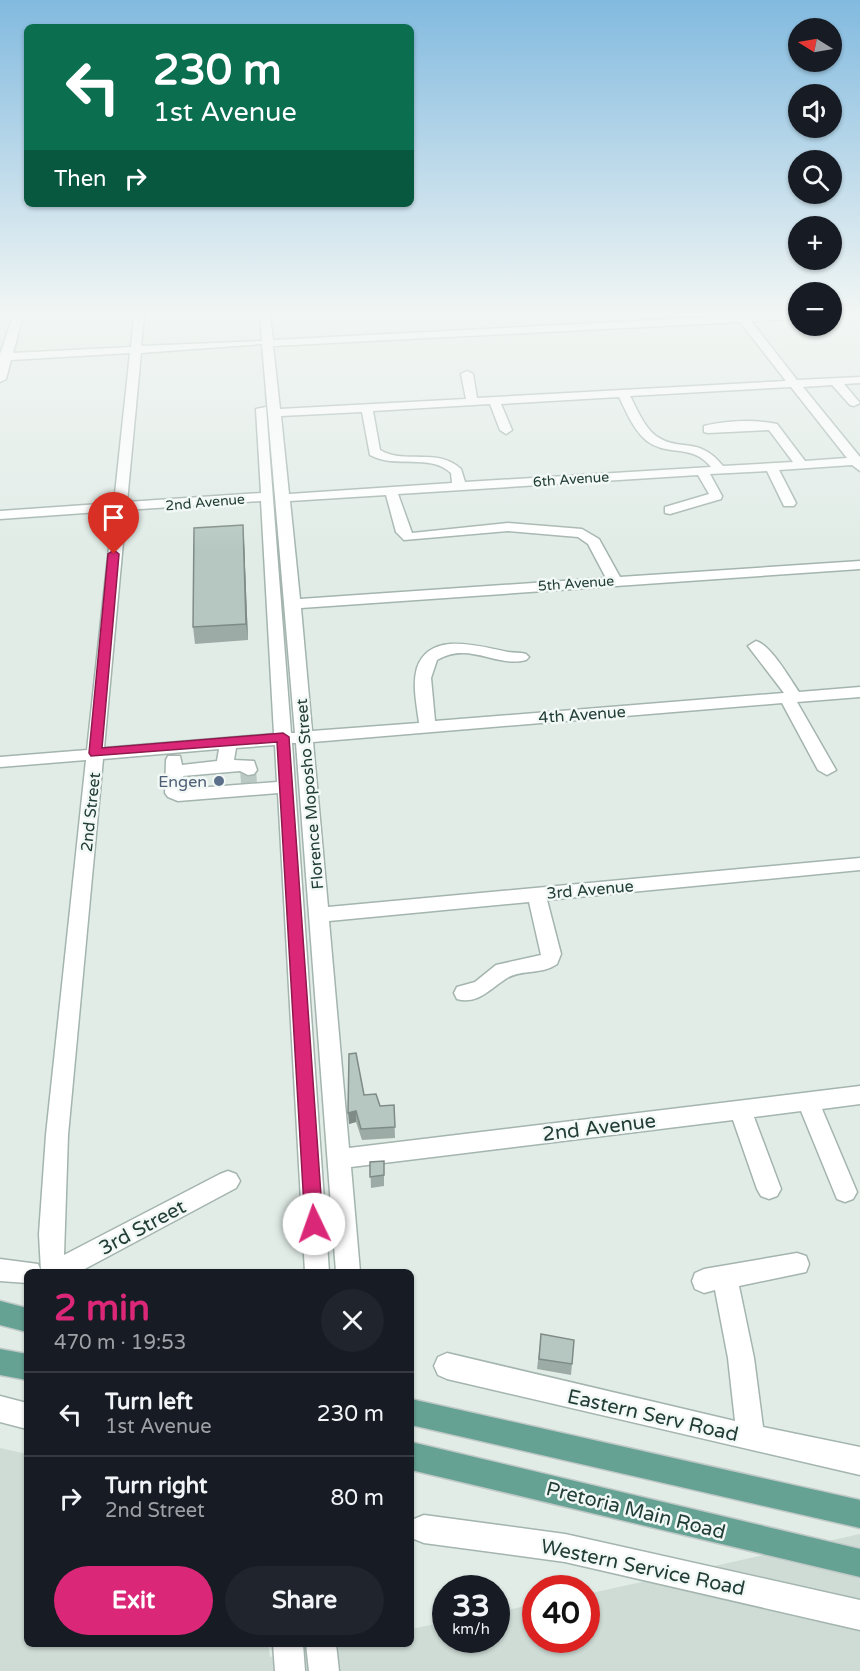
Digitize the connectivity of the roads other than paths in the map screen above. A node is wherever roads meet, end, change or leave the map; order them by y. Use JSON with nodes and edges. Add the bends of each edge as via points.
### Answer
{"nodes":[{"id":1,"x":132,"y":394,"type":"edge"},
{"id":2,"x":266,"y":394,"type":"edge"},
{"id":3,"x":271,"y":394,"type":"edge"},
{"id":4,"x":471,"y":394,"type":"edge"},
{"id":5,"x":506,"y":394,"type":"edge"},
{"id":6,"x":606,"y":394,"type":"edge"},
{"id":7,"x":623,"y":394,"type":"edge"},
{"id":8,"x":804,"y":394,"type":"edge"},
{"id":9,"x":846,"y":394,"type":"edge"},
{"id":10,"x":494,"y":400,"type":"junction"},
{"id":11,"x":507,"y":400,"type":"junction"},
{"id":12,"x":472,"y":402,"type":"junction"},
{"id":13,"x":854,"y":403,"type":"dead end"},
{"id":14,"x":367,"y":408,"type":"junction"},
{"id":15,"x":274,"y":413,"type":"junction"},
{"id":16,"x":708,"y":429,"type":"dead end"},
{"id":17,"x":506,"y":430,"type":"dead end"},
{"id":18,"x":859,"y":463,"type":"edge"},
{"id":19,"x":802,"y":465,"type":"junction"},
{"id":20,"x":771,"y":467,"type":"junction"},
{"id":21,"x":720,"y":470,"type":"junction"},
{"id":22,"x":702,"y":471,"type":"junction"},
{"id":23,"x":459,"y":486,"type":"junction"},
{"id":24,"x":392,"y":491,"type":"junction"},
{"id":25,"x":274,"y":498,"type":"junction"},
{"id":26,"x":789,"y":503,"type":"dead end"},
{"id":27,"x":118,"y":509,"type":"junction"},
{"id":28,"x":670,"y":510,"type":"dead end"},
{"id":29,"x":0,"y":516,"type":"edge"},
{"id":30,"x":860,"y":565,"type":"edge"},
{"id":31,"x":614,"y":580,"type":"junction"},
{"id":32,"x":293,"y":604,"type":"junction"},
{"id":33,"x":756,"y":646,"type":"dead end"},
{"id":34,"x":521,"y":657,"type":"dead end"},
{"id":35,"x":860,"y":692,"type":"edge"},
{"id":36,"x":790,"y":698,"type":"junction"},
{"id":37,"x":428,"y":726,"type":"junction"},
{"id":38,"x":303,"y":736,"type":"junction"},
{"id":39,"x":283,"y":737,"type":"junction"},
{"id":40,"x":228,"y":742,"type":"junction"},
{"id":41,"x":174,"y":746,"type":"junction"},
{"id":42,"x":95,"y":753,"type":"junction"},
{"id":43,"x":0,"y":762,"type":"edge"},
{"id":44,"x":225,"y":766,"type":"junction"},
{"id":45,"x":827,"y":770,"type":"dead end"},
{"id":46,"x":174,"y":771,"type":"junction"},
{"id":47,"x":249,"y":781,"type":"junction"},
{"id":48,"x":286,"y":787,"type":"junction"},
{"id":49,"x":860,"y":864,"type":"edge"},
{"id":50,"x":536,"y":894,"type":"junction"},
{"id":51,"x":319,"y":915,"type":"junction"},
{"id":52,"x":464,"y":993,"type":"dead end"},
{"id":53,"x":860,"y":1095,"type":"edge"},
{"id":54,"x":808,"y":1101,"type":"junction"},
{"id":55,"x":740,"y":1110,"type":"junction"},
{"id":56,"x":338,"y":1159,"type":"junction"},
{"id":57,"x":228,"y":1181,"type":"dead end"},
{"id":58,"x":769,"y":1189,"type":"dead end"},
{"id":59,"x":845,"y":1192,"type":"dead end"},
{"id":60,"x":797,"y":1264,"type":"dead end"},
{"id":61,"x":54,"y":1269,"type":"edge"},
{"id":62,"x":60,"y":1269,"type":"edge"},
{"id":63,"x":317,"y":1269,"type":"edge"},
{"id":64,"x":348,"y":1269,"type":"edge"},
{"id":65,"x":0,"y":1270,"type":"edge"},
{"id":66,"x":24,"y":1272,"type":"edge"},
{"id":67,"x":0,"y":1313,"type":"edge"},
{"id":68,"x":24,"y":1319,"type":"edge"},
{"id":69,"x":0,"y":1362,"type":"edge"},
{"id":70,"x":447,"y":1366,"type":"dead end"},
{"id":71,"x":24,"y":1367,"type":"edge"},
{"id":72,"x":0,"y":1410,"type":"edge"},
{"id":73,"x":414,"y":1413,"type":"edge"},
{"id":74,"x":24,"y":1415,"type":"edge"},
{"id":75,"x":751,"y":1438,"type":"junction"},
{"id":76,"x":414,"y":1457,"type":"edge"},
{"id":77,"x":860,"y":1461,"type":"edge"},
{"id":78,"x":860,"y":1514,"type":"edge"},
{"id":79,"x":424,"y":1529,"type":"dead end"},
{"id":80,"x":860,"y":1563,"type":"edge"},
{"id":81,"x":860,"y":1615,"type":"edge"},
{"id":82,"x":288,"y":1647,"type":"edge"},
{"id":83,"x":321,"y":1647,"type":"edge"},
{"id":84,"x":290,"y":1671,"type":"edge"},
{"id":85,"x":324,"y":1671,"type":"edge"}],
"edges":[{"from":1,"to":27,"type":"street","name":"2nd Street"},
{"from":2,"to":25,"type":"street","name":"Florence Moposho Street"},
{"from":3,"to":15,"type":"street","name":"Florence Moposho Street"},
{"from":4,"to":12,"type":"street"},
{"from":5,"to":11,"type":"street"},
{"from":6,"to":11,"type":"street"},
{"from":7,"to":21,"type":"street","via":[[650,438],[706,452]]},
{"from":8,"to":18,"type":"street"},
{"from":9,"to":13,"type":"street"},
{"from":10,"to":11,"type":"street"},
{"from":10,"to":12,"type":"street"},
{"from":10,"to":17,"type":"street"},
{"from":12,"to":14,"type":"street"},
{"from":14,"to":15,"type":"street"},
{"from":14,"to":23,"type":"street","via":[[374,452],[388,459],[444,463],[457,472]]},
{"from":15,"to":25,"type":"street","name":"Florence Moposho Street"},
{"from":16,"to":19,"type":"street","via":[[773,427]]},
{"from":18,"to":19,"type":"street","name":"6th Avenue"},
{"from":19,"to":20,"type":"street","name":"6th Avenue"},
{"from":20,"to":21,"type":"street","name":"6th Avenue"},
{"from":20,"to":26,"type":"street"},
{"from":21,"to":22,"type":"street","name":"6th Avenue"},
{"from":22,"to":23,"type":"street","name":"6th Avenue"},
{"from":22,"to":28,"type":"street","via":[[716,496]]},
{"from":23,"to":24,"type":"street","name":"6th Avenue"},
{"from":24,"to":25,"type":"street","name":"6th Avenue"},
{"from":24,"to":31,"type":"street","via":[[403,532],[409,537],[508,527],[582,533],[594,542]]},
{"from":25,"to":27,"type":"street","name":"2nd Avenue"},
{"from":25,"to":32,"type":"street","name":"Florence Moposho Street"},
{"from":25,"to":39,"type":"street","name":"Florence Moposho Street"},
{"from":27,"to":29,"type":"street","name":"2nd Avenue"},
{"from":27,"to":42,"type":"street","name":"2nd Street"},
{"from":30,"to":31,"type":"street","name":"5th Avenue"},
{"from":31,"to":32,"type":"street","name":"5th Avenue"},
{"from":32,"to":38,"type":"street","name":"Florence Moposho Street"},
{"from":33,"to":36,"type":"street","via":[[777,670]]},
{"from":34,"to":37,"type":"street","via":[[501,657],[481,650],[439,652],[426,663],[421,679]]},
{"from":35,"to":36,"type":"street","name":"4th Avenue"},
{"from":36,"to":37,"type":"street","name":"4th Avenue"},
{"from":36,"to":45,"type":"street"},
{"from":37,"to":38,"type":"street","name":"4th Avenue"},
{"from":38,"to":39,"type":"street","name":"4th Avenue"},
{"from":38,"to":51,"type":"street","name":"Florence Moposho Street"},
{"from":39,"to":40,"type":"street","name":"4th Avenue"},
{"from":39,"to":48,"type":"street","name":"Florence Moposho Street"},
{"from":40,"to":41,"type":"street","name":"4th Avenue"},
{"from":40,"to":44,"type":"street"},
{"from":41,"to":42,"type":"street","name":"4th Avenue"},
{"from":41,"to":46,"type":"street"},
{"from":42,"to":43,"type":"street","name":"4th Avenue"},
{"from":42,"to":61,"type":"street","name":"2nd Street","via":[[57,1135],[51,1234]]},
{"from":44,"to":46,"type":"street"},
{"from":44,"to":47,"type":"street","via":[[248,765]]},
{"from":46,"to":47,"type":"street","via":[[174,793],[178,795]]},
{"from":47,"to":48,"type":"street"},
{"from":48,"to":63,"type":"street","name":"Florence Moposho Street"},
{"from":49,"to":50,"type":"street","name":"3rd Avenue"},
{"from":50,"to":51,"type":"street","name":"3rd Avenue"},
{"from":50,"to":52,"type":"street","via":[[549,959],[543,964],[503,970],[482,988]]},
{"from":51,"to":56,"type":"street","name":"Florence Moposho Street"},
{"from":53,"to":54,"type":"street","name":"2nd Avenue"},
{"from":54,"to":55,"type":"street","name":"2nd Avenue"},
{"from":54,"to":59,"type":"street"},
{"from":55,"to":56,"type":"street","name":"2nd Avenue"},
{"from":55,"to":58,"type":"street"},
{"from":56,"to":64,"type":"street","name":"Florence Moposho Street"},
{"from":57,"to":62,"type":"street","name":"3rd Street"},
{"from":60,"to":75,"type":"street","via":[[714,1280],[741,1358]]},
{"from":65,"to":66,"type":"street"},
{"from":67,"to":68,"type":"main road"},
{"from":69,"to":71,"type":"main road"},
{"from":70,"to":75,"type":"street","name":"Eastern Serv Road"},
{"from":72,"to":74,"type":"street"},
{"from":73,"to":78,"type":"main road"},
{"from":75,"to":77,"type":"street","name":"Eastern Serv Road"},
{"from":76,"to":80,"type":"main road","name":"Pretoria Main Road"},
{"from":79,"to":81,"type":"street","name":"Western Service Road","via":[[565,1548]]},
{"from":82,"to":84,"type":"street"},
{"from":83,"to":85,"type":"street"}]}
